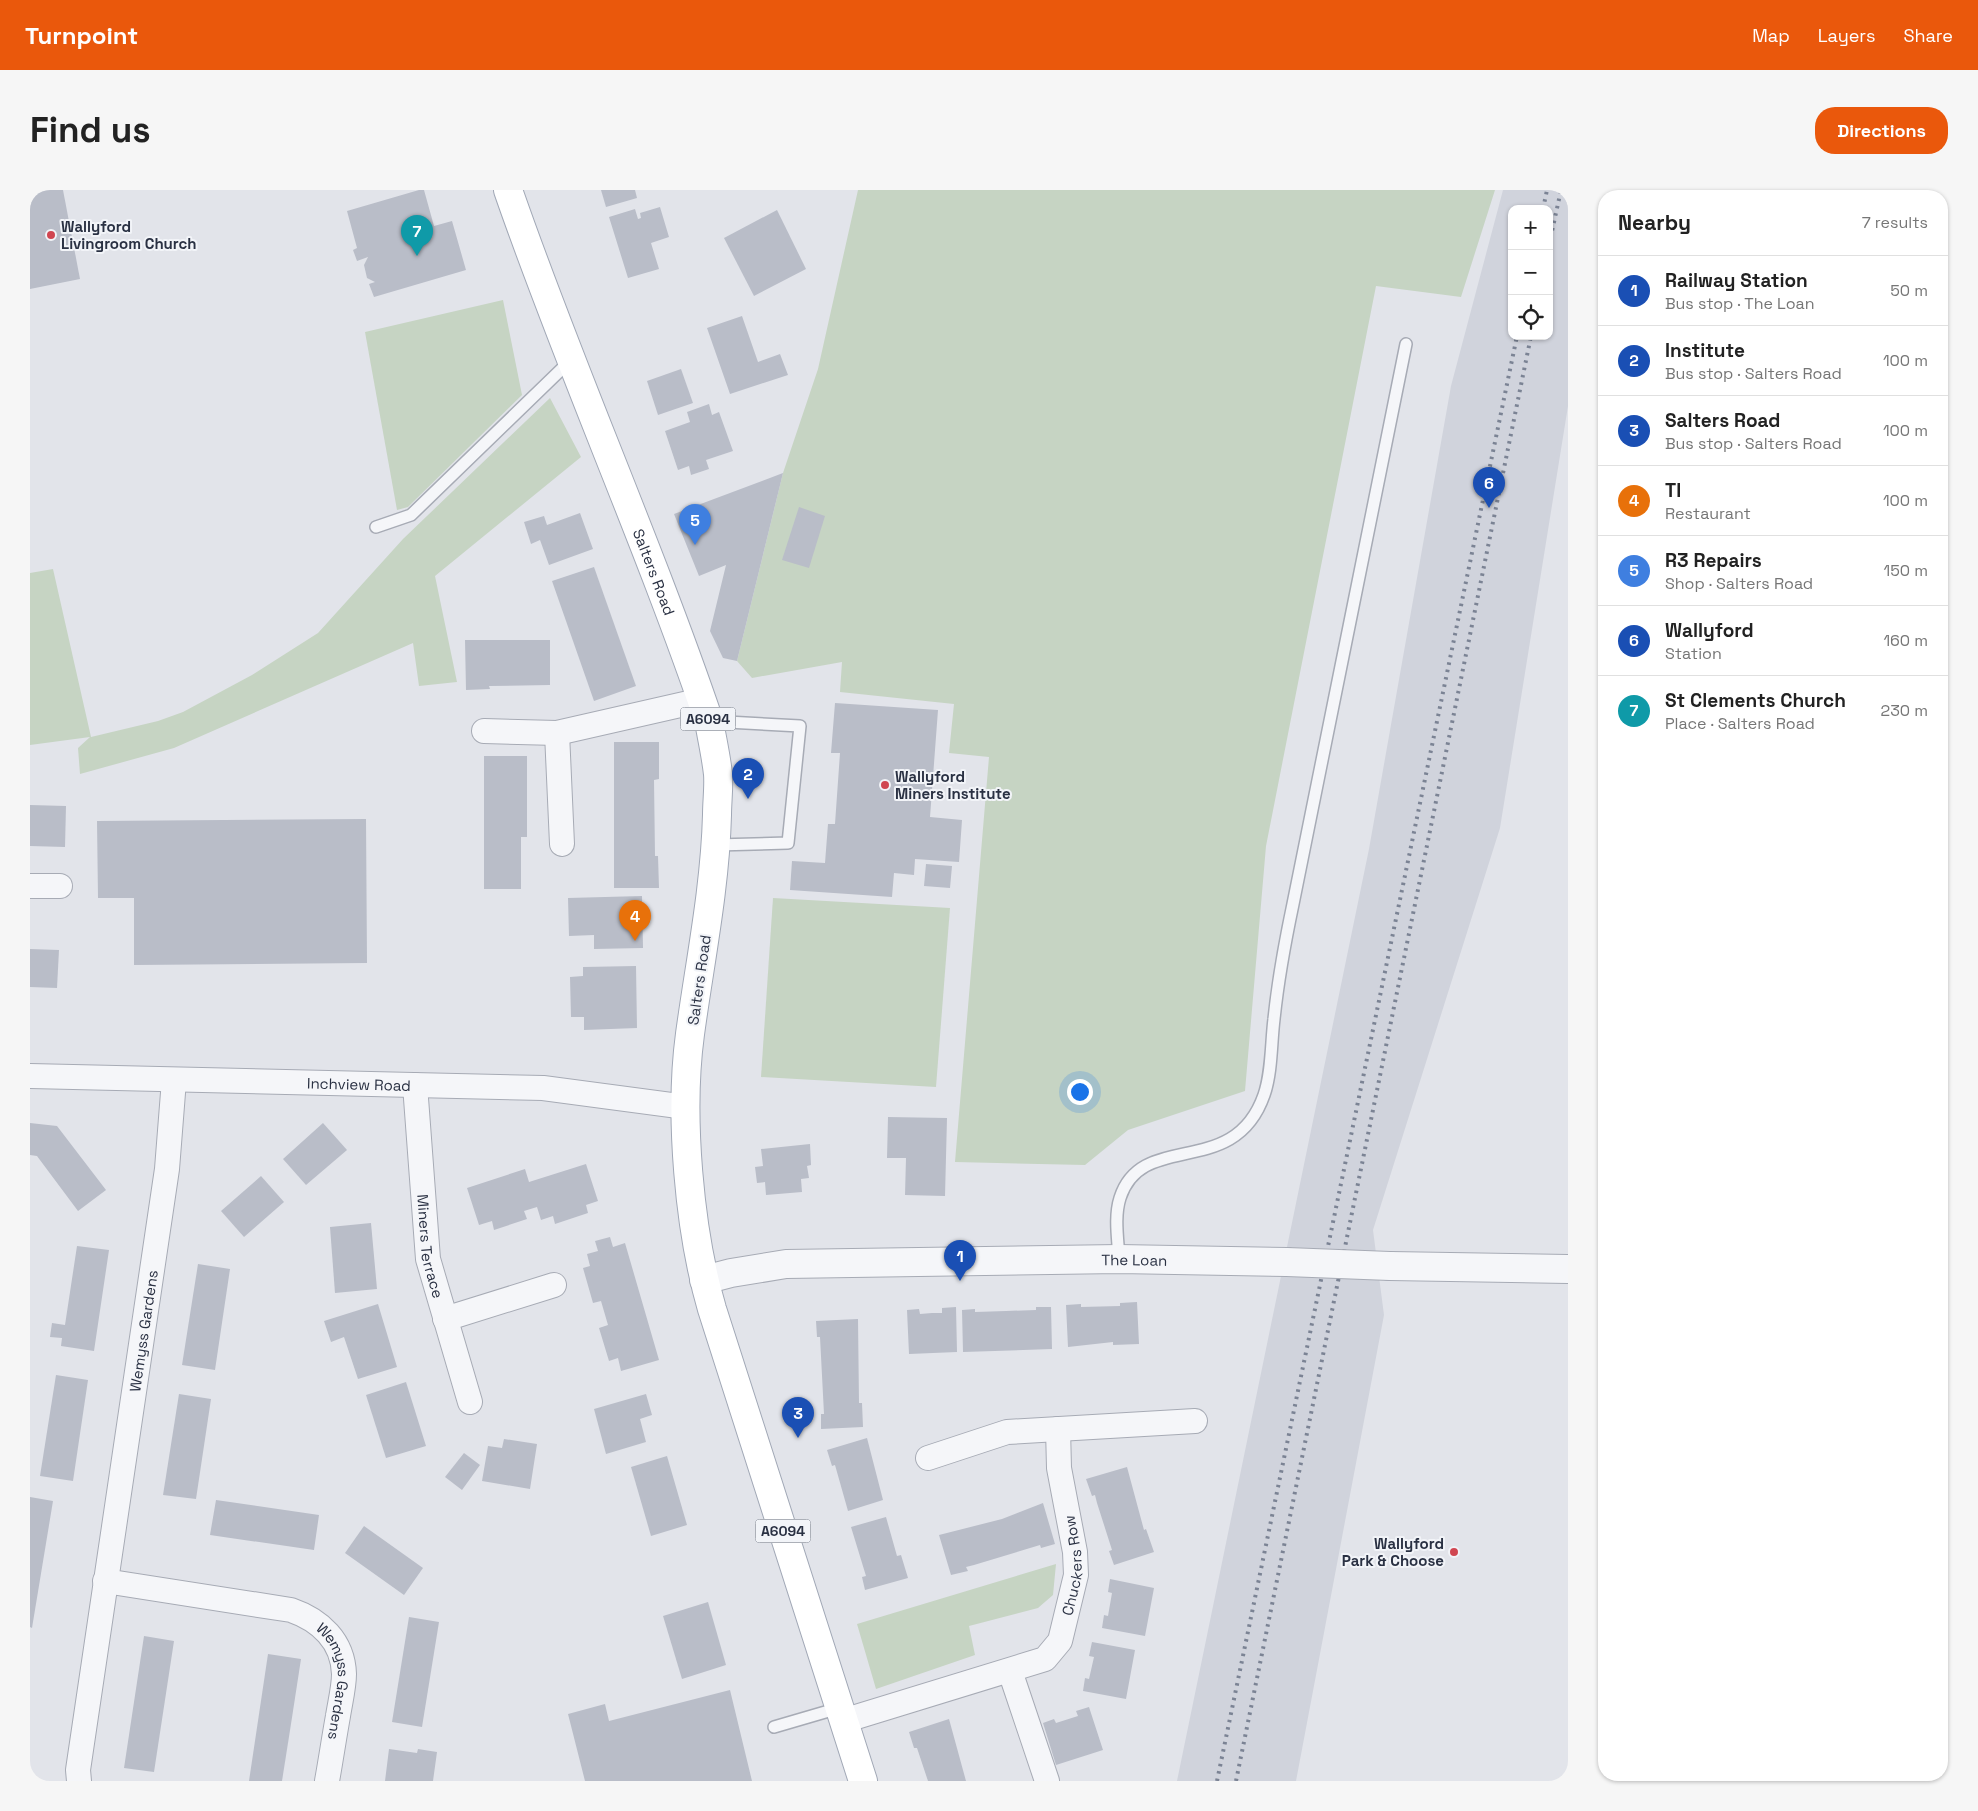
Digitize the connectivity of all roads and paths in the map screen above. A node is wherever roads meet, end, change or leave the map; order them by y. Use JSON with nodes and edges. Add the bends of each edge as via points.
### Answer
{"nodes":[{"id":1,"x":508,"y":190,"type":"edge"},
{"id":2,"x":1406,"y":344,"type":"dead end"},
{"id":3,"x":572,"y":359,"type":"junction"},
{"id":4,"x":376,"y":527,"type":"dead end"},
{"id":5,"x":705,"y":710,"type":"junction"},
{"id":6,"x":484,"y":731,"type":"dead end"},
{"id":7,"x":557,"y":733,"type":"junction"},
{"id":8,"x":562,"y":844,"type":"dead end"},
{"id":9,"x":716,"y":845,"type":"junction"},
{"id":10,"x":30,"y":886,"type":"edge"},
{"id":11,"x":60,"y":886,"type":"dead end"},
{"id":12,"x":30,"y":1076,"type":"edge"},
{"id":13,"x":174,"y":1080,"type":"junction"},
{"id":14,"x":415,"y":1085,"type":"junction"},
{"id":15,"x":686,"y":1107,"type":"junction"},
{"id":16,"x":1119,"y":1259,"type":"junction"},
{"id":17,"x":1568,"y":1269,"type":"edge"},
{"id":18,"x":704,"y":1280,"type":"junction"},
{"id":19,"x":554,"y":1285,"type":"dead end"},
{"id":20,"x":445,"y":1319,"type":"junction"},
{"id":21,"x":470,"y":1402,"type":"dead end"},
{"id":22,"x":1195,"y":1421,"type":"dead end"},
{"id":23,"x":1058,"y":1429,"type":"junction"},
{"id":24,"x":928,"y":1458,"type":"dead end"},
{"id":25,"x":105,"y":1581,"type":"junction"},
{"id":26,"x":1010,"y":1671,"type":"junction"},
{"id":27,"x":841,"y":1714,"type":"junction"},
{"id":28,"x":774,"y":1727,"type":"dead end"},
{"id":29,"x":79,"y":1781,"type":"edge"},
{"id":30,"x":327,"y":1781,"type":"edge"},
{"id":31,"x":863,"y":1781,"type":"edge"},
{"id":32,"x":1047,"y":1781,"type":"edge"}],
"edges":[{"from":1,"to":3,"type":"main road","name":"Salters Road","number":"A6094"},
{"from":2,"to":16,"type":"lane","via":[[1279,971],[1265,1091],[1252,1120],[1232,1139],[1211,1149],[1161,1158],[1134,1175],[1126,1186],[1117,1211]]},
{"from":3,"to":4,"type":"lane","via":[[411,515]]},
{"from":3,"to":5,"type":"main road","name":"Salters Road","number":"A6094"},
{"from":5,"to":7,"type":"street"},
{"from":5,"to":9,"type":"main road","name":"Salters Road","number":"A6094","via":[[718,774]]},
{"from":5,"to":9,"type":"lane","via":[[800,726],[788,843]]},
{"from":6,"to":7,"type":"street"},
{"from":7,"to":8,"type":"street"},
{"from":9,"to":15,"type":"main road","name":"Salters Road","number":"A6094","via":[[690,1035]]},
{"from":10,"to":11,"type":"street"},
{"from":12,"to":13,"type":"street","name":"Inchview Road"},
{"from":13,"to":14,"type":"street","name":"Inchview Road"},
{"from":13,"to":25,"type":"street","name":"Wemyss Gardens","via":[[167,1169]]},
{"from":14,"to":15,"type":"street","name":"Inchview Road","via":[[543,1088]]},
{"from":14,"to":20,"type":"street","name":"Miners Terrace","via":[[428,1259]]},
{"from":15,"to":18,"type":"main road","name":"Salters Road","number":"A6094","via":[[690,1189]]},
{"from":16,"to":17,"type":"street","name":"The Loan","bridge":true},
{"from":16,"to":18,"type":"street","name":"The Loan","via":[[786,1264]]},
{"from":18,"to":27,"type":"main road","name":"Salters Road","number":"A6094","via":[[740,1404]]},
{"from":19,"to":20,"type":"street"},
{"from":20,"to":21,"type":"street","name":"Miners Terrace"},
{"from":22,"to":23,"type":"street"},
{"from":23,"to":24,"type":"street","via":[[1006,1432]]},
{"from":23,"to":26,"type":"street","name":"Chuckers Row","via":[[1059,1468],[1075,1552],[1076,1575],[1060,1641],[1045,1659]]},
{"from":25,"to":29,"type":"street","name":"Wemyss Gardens"},
{"from":25,"to":30,"type":"street","name":"Wemyss Gardens","via":[[291,1610],[319,1623],[337,1647],[344,1675]]},
{"from":26,"to":27,"type":"street","name":"Chuckers Row"},
{"from":26,"to":32,"type":"street"},
{"from":27,"to":28,"type":"lane"},
{"from":27,"to":31,"type":"main road","name":"Salters Road","number":"A6094"}]}
